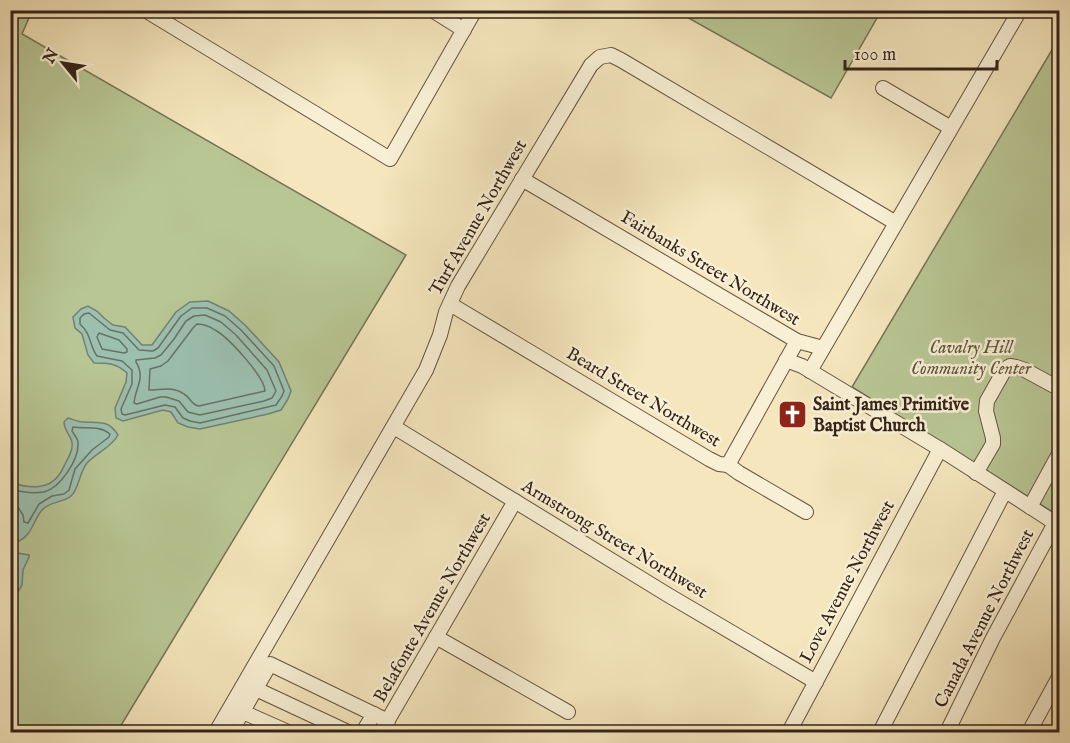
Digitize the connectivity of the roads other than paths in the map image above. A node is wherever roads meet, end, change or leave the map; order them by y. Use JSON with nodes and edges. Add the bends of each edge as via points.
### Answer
{"nodes":[{"id":1,"x":145,"y":10,"type":"edge"},
{"id":2,"x":432,"y":10,"type":"edge"},
{"id":3,"x":475,"y":10,"type":"edge"},
{"id":4,"x":1018,"y":11,"type":"edge"},
{"id":5,"x":464,"y":30,"type":"junction"},
{"id":6,"x":883,"y":88,"type":"dead end"},
{"id":7,"x":951,"y":128,"type":"junction"},
{"id":8,"x":522,"y":179,"type":"junction"},
{"id":9,"x":896,"y":223,"type":"junction"},
{"id":10,"x":450,"y":304,"type":"junction"},
{"id":11,"x":797,"y":341,"type":"junction"},
{"id":12,"x":823,"y":348,"type":"junction"},
{"id":13,"x":786,"y":360,"type":"junction"},
{"id":14,"x":810,"y":371,"type":"junction"},
{"id":15,"x":1059,"y":389,"type":"edge"},
{"id":16,"x":394,"y":427,"type":"junction"},
{"id":17,"x":940,"y":449,"type":"junction"},
{"id":18,"x":1059,"y":452,"type":"edge"},
{"id":19,"x":728,"y":465,"type":"junction"},
{"id":20,"x":976,"y":473,"type":"junction"},
{"id":21,"x":1005,"y":491,"type":"junction"},
{"id":22,"x":515,"y":501,"type":"junction"},
{"id":23,"x":1030,"y":507,"type":"junction"},
{"id":24,"x":806,"y":512,"type":"dead end"},
{"id":25,"x":1057,"y":524,"type":"edge"},
{"id":26,"x":436,"y":637,"type":"junction"},
{"id":27,"x":264,"y":662,"type":"junction"},
{"id":28,"x":1059,"y":675,"type":"edge"},
{"id":29,"x":816,"y":682,"type":"junction"},
{"id":30,"x":256,"y":688,"type":"junction"},
{"id":31,"x":243,"y":711,"type":"junction"},
{"id":32,"x":568,"y":712,"type":"dead end"},
{"id":33,"x":374,"y":714,"type":"junction"},
{"id":34,"x":384,"y":727,"type":"edge"},
{"id":35,"x":216,"y":732,"type":"edge"},
{"id":36,"x":231,"y":732,"type":"edge"},
{"id":37,"x":288,"y":732,"type":"edge"},
{"id":38,"x":348,"y":732,"type":"edge"},
{"id":39,"x":363,"y":732,"type":"edge"},
{"id":40,"x":789,"y":732,"type":"edge"},
{"id":41,"x":880,"y":732,"type":"edge"},
{"id":42,"x":947,"y":732,"type":"edge"},
{"id":43,"x":1029,"y":732,"type":"edge"}],
"edges":[{"from":1,"to":5,"type":"street","via":[[390,159]]},
{"from":2,"to":5,"type":"street"},
{"from":3,"to":5,"type":"street"},
{"from":4,"to":7,"type":"street"},
{"from":6,"to":7,"type":"street"},
{"from":7,"to":9,"type":"street"},
{"from":8,"to":9,"type":"street","name":"Turf Avenue Northwest","via":[[591,64],[611,55]]},
{"from":8,"to":10,"type":"street","name":"Turf Avenue Northwest"},
{"from":8,"to":11,"type":"street","name":"Fairbanks Street Northwest"},
{"from":9,"to":12,"type":"street"},
{"from":10,"to":16,"type":"street","name":"Turf Avenue Northwest","via":[[426,370]]},
{"from":10,"to":19,"type":"street","name":"Beard Street Northwest","via":[[709,459]]},
{"from":11,"to":12,"type":"street","name":"Fairbanks Street Northwest"},
{"from":11,"to":13,"type":"street","name":"Beard Street Northwest"},
{"from":12,"to":14,"type":"street"},
{"from":13,"to":14,"type":"street"},
{"from":13,"to":19,"type":"street","name":"Beard Street Northwest"},
{"from":14,"to":17,"type":"street"},
{"from":15,"to":20,"type":"street","via":[[1026,370],[1010,366],[1005,369],[987,401],[993,444]]},
{"from":16,"to":22,"type":"street","name":"Armstrong Street Northwest"},
{"from":16,"to":27,"type":"street","name":"Turf Avenue Northwest"},
{"from":17,"to":20,"type":"street"},
{"from":17,"to":29,"type":"street","name":"Love Avenue Northwest"},
{"from":18,"to":23,"type":"street"},
{"from":19,"to":24,"type":"street"},
{"from":20,"to":21,"type":"street"},
{"from":21,"to":23,"type":"street"},
{"from":21,"to":41,"type":"street"},
{"from":22,"to":26,"type":"street","name":"Belafonte Avenue Northwest"},
{"from":22,"to":29,"type":"street","name":"Armstrong Street Northwest"},
{"from":23,"to":25,"type":"street"},
{"from":25,"to":42,"type":"street","name":"Canada Avenue Northwest","via":[[993,638]]},
{"from":26,"to":32,"type":"street"},
{"from":26,"to":34,"type":"street","name":"Belafonte Avenue Northwest"},
{"from":27,"to":30,"type":"street"},
{"from":27,"to":33,"type":"street"},
{"from":27,"to":35,"type":"street","name":"Turf Avenue Northwest"},
{"from":28,"to":43,"type":"street"},
{"from":29,"to":40,"type":"street","name":"Love Avenue Northwest"},
{"from":30,"to":31,"type":"street"},
{"from":30,"to":38,"type":"street"},
{"from":31,"to":36,"type":"street"},
{"from":31,"to":37,"type":"street"},
{"from":33,"to":34,"type":"street"},
{"from":33,"to":39,"type":"street"}]}
